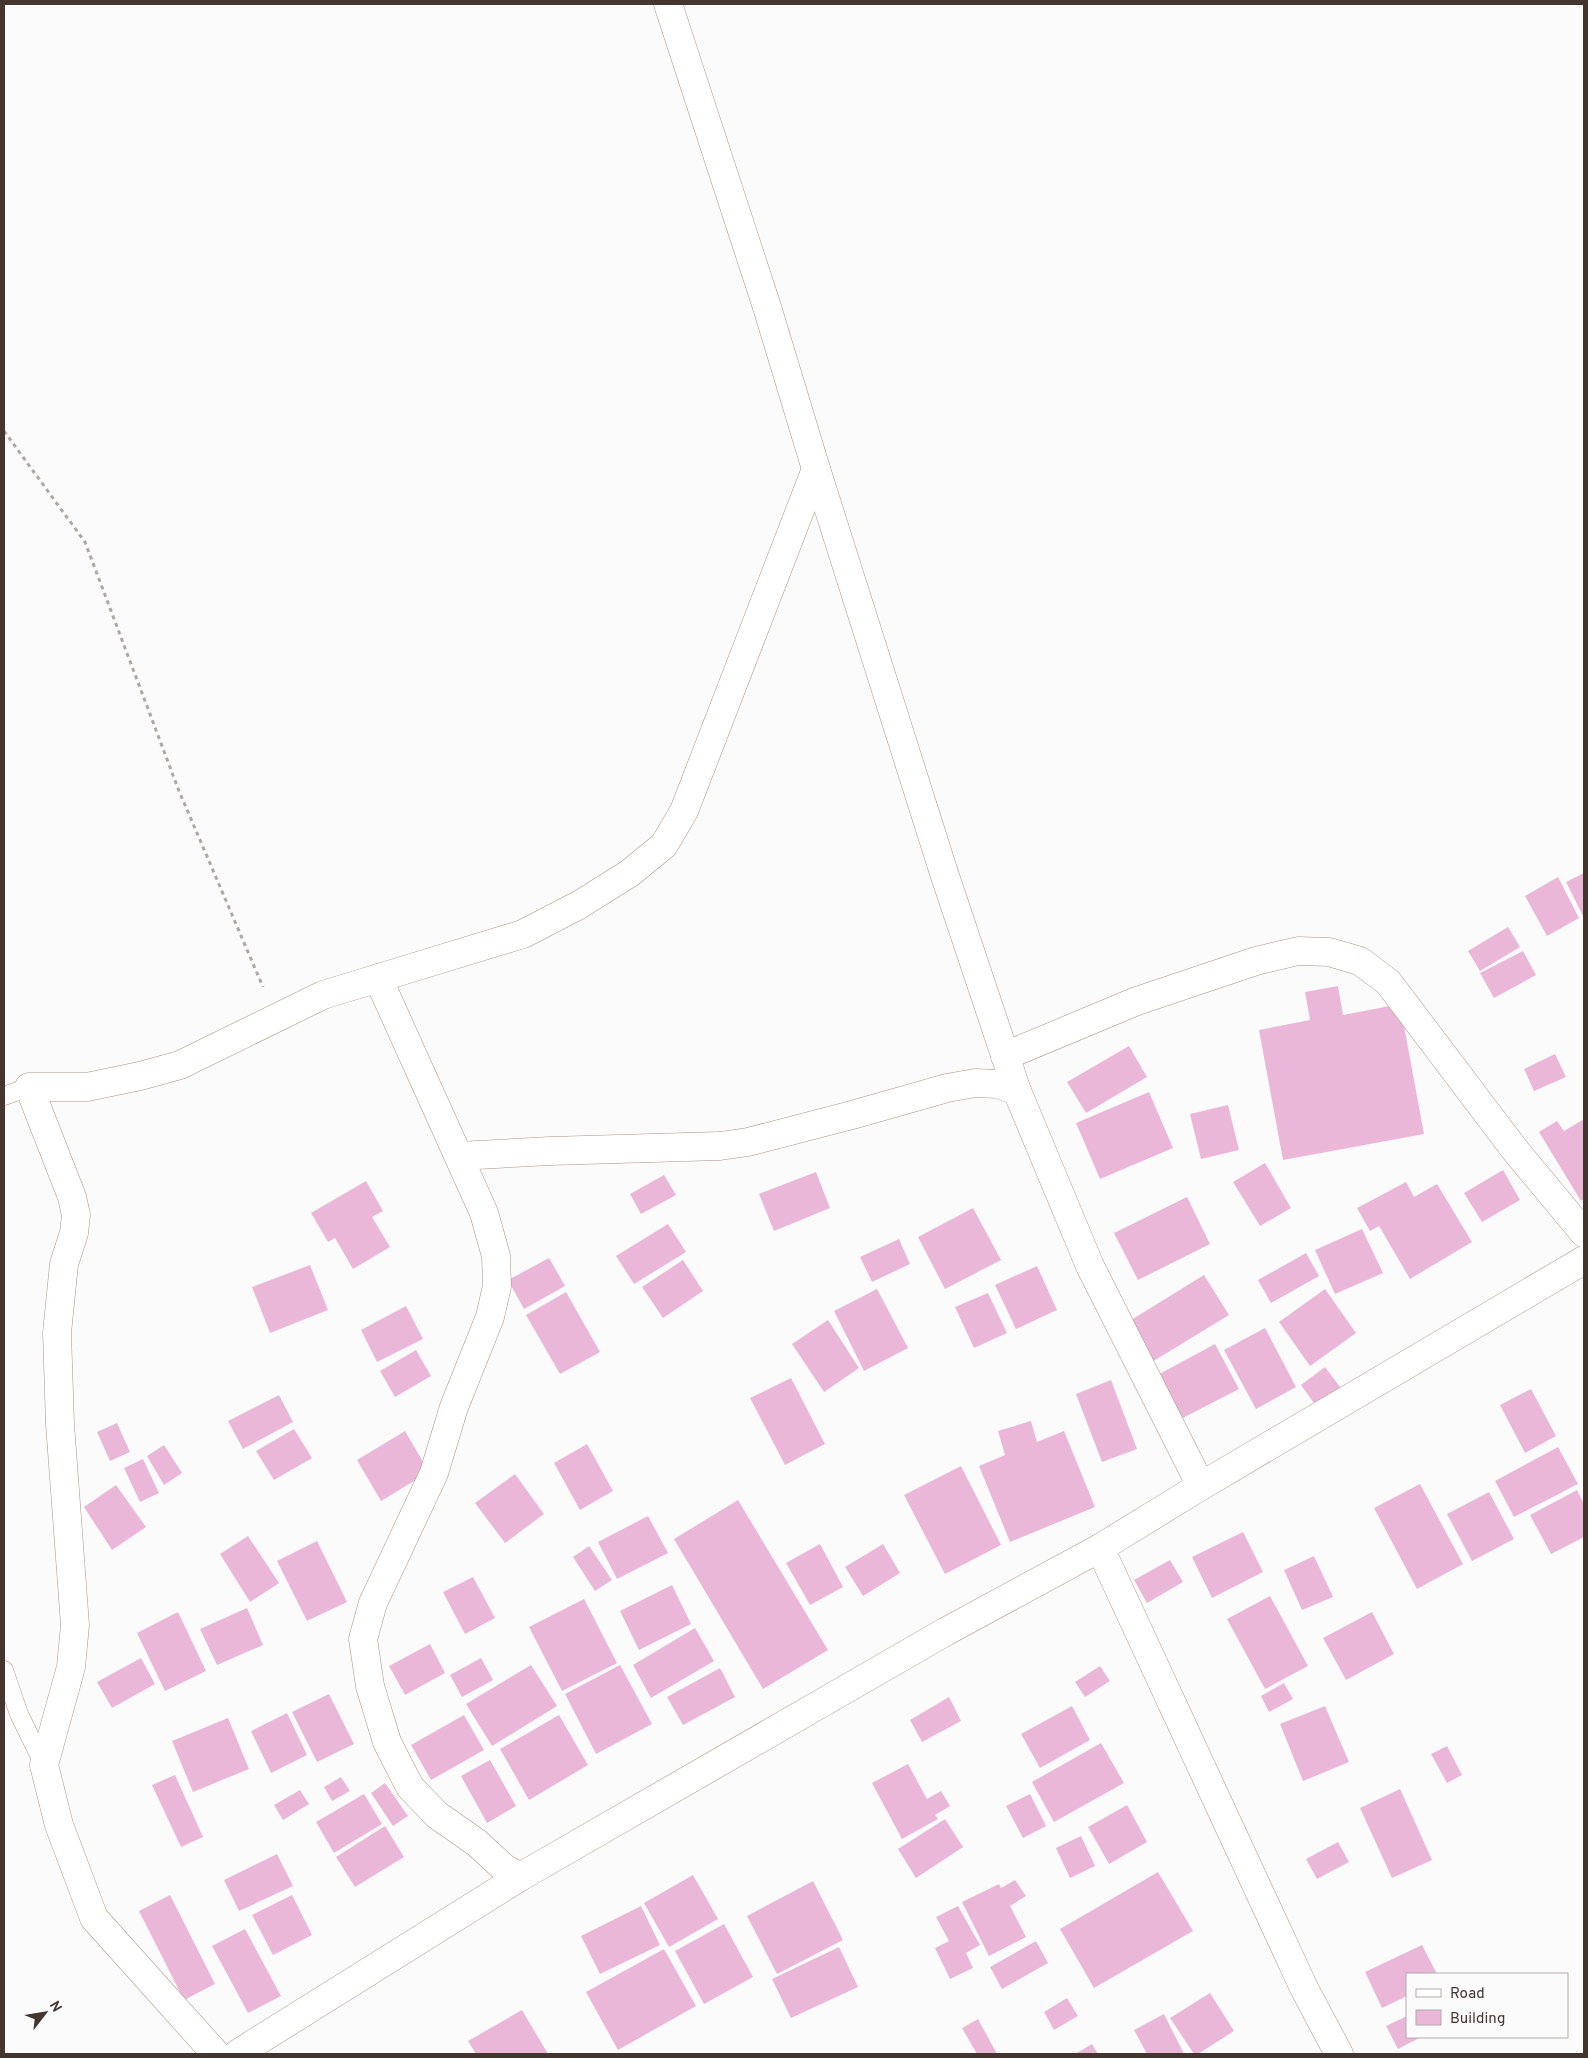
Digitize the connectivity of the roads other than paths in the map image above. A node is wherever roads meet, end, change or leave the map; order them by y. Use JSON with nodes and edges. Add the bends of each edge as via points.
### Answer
{"nodes":[{"id":1,"x":668,"y":4,"type":"edge"},
{"id":2,"x":816,"y":469,"type":"junction"},
{"id":3,"x":378,"y":978,"type":"junction"},
{"id":4,"x":1005,"y":1056,"type":"junction"},
{"id":5,"x":29,"y":1087,"type":"junction"},
{"id":6,"x":1017,"y":1091,"type":"junction"},
{"id":7,"x":4,"y":1096,"type":"edge"},
{"id":8,"x":458,"y":1156,"type":"junction"},
{"id":9,"x":1584,"y":1233,"type":"edge"},
{"id":10,"x":1584,"y":1260,"type":"edge"},
{"id":11,"x":1200,"y":1486,"type":"junction"},
{"id":12,"x":1100,"y":1548,"type":"junction"},
{"id":13,"x":4,"y":1670,"type":"edge"},
{"id":14,"x":44,"y":1765,"type":"junction"},
{"id":15,"x":520,"y":1877,"type":"junction"},
{"id":16,"x":216,"y":2054,"type":"edge"},
{"id":17,"x":237,"y":2054,"type":"edge"},
{"id":18,"x":1339,"y":2054,"type":"edge"}],
"edges":[{"from":1,"to":2,"type":"street"},
{"from":2,"to":3,"type":"street","via":[[684,811],[664,845],[630,873],[580,905],[523,934]]},
{"from":2,"to":4,"type":"street"},
{"from":3,"to":5,"type":"street","via":[[323,995],[180,1065],[87,1087]]},
{"from":3,"to":8,"type":"street"},
{"from":4,"to":6,"type":"street"},
{"from":4,"to":9,"type":"street","via":[[1137,1001],[1256,961],[1298,951],[1329,952],[1360,961],[1388,982],[1515,1150]]},
{"from":5,"to":7,"type":"lane"},
{"from":5,"to":14,"type":"street","via":[[76,1215],[64,1264],[57,1333],[60,1424],[75,1625],[71,1667]]},
{"from":6,"to":8,"type":"street","via":[[998,1084],[975,1083],[947,1088],[748,1142],[720,1146]]},
{"from":6,"to":11,"type":"street","via":[[1090,1266]]},
{"from":8,"to":15,"type":"street","via":[[484,1213],[496,1256],[497,1286],[490,1317],[454,1407],[434,1474],[373,1603],[363,1639],[370,1686],[387,1742],[410,1787],[437,1815]]},
{"from":10,"to":11,"type":"street"},
{"from":11,"to":12,"type":"street"},
{"from":12,"to":15,"type":"street","via":[[945,1632]]},
{"from":12,"to":18,"type":"street","via":[[1304,1988]]},
{"from":13,"to":14,"type":"lane","via":[[19,1714]]},
{"from":14,"to":16,"type":"street","via":[[58,1824],[94,1918]]},
{"from":15,"to":17,"type":"street"}]}
